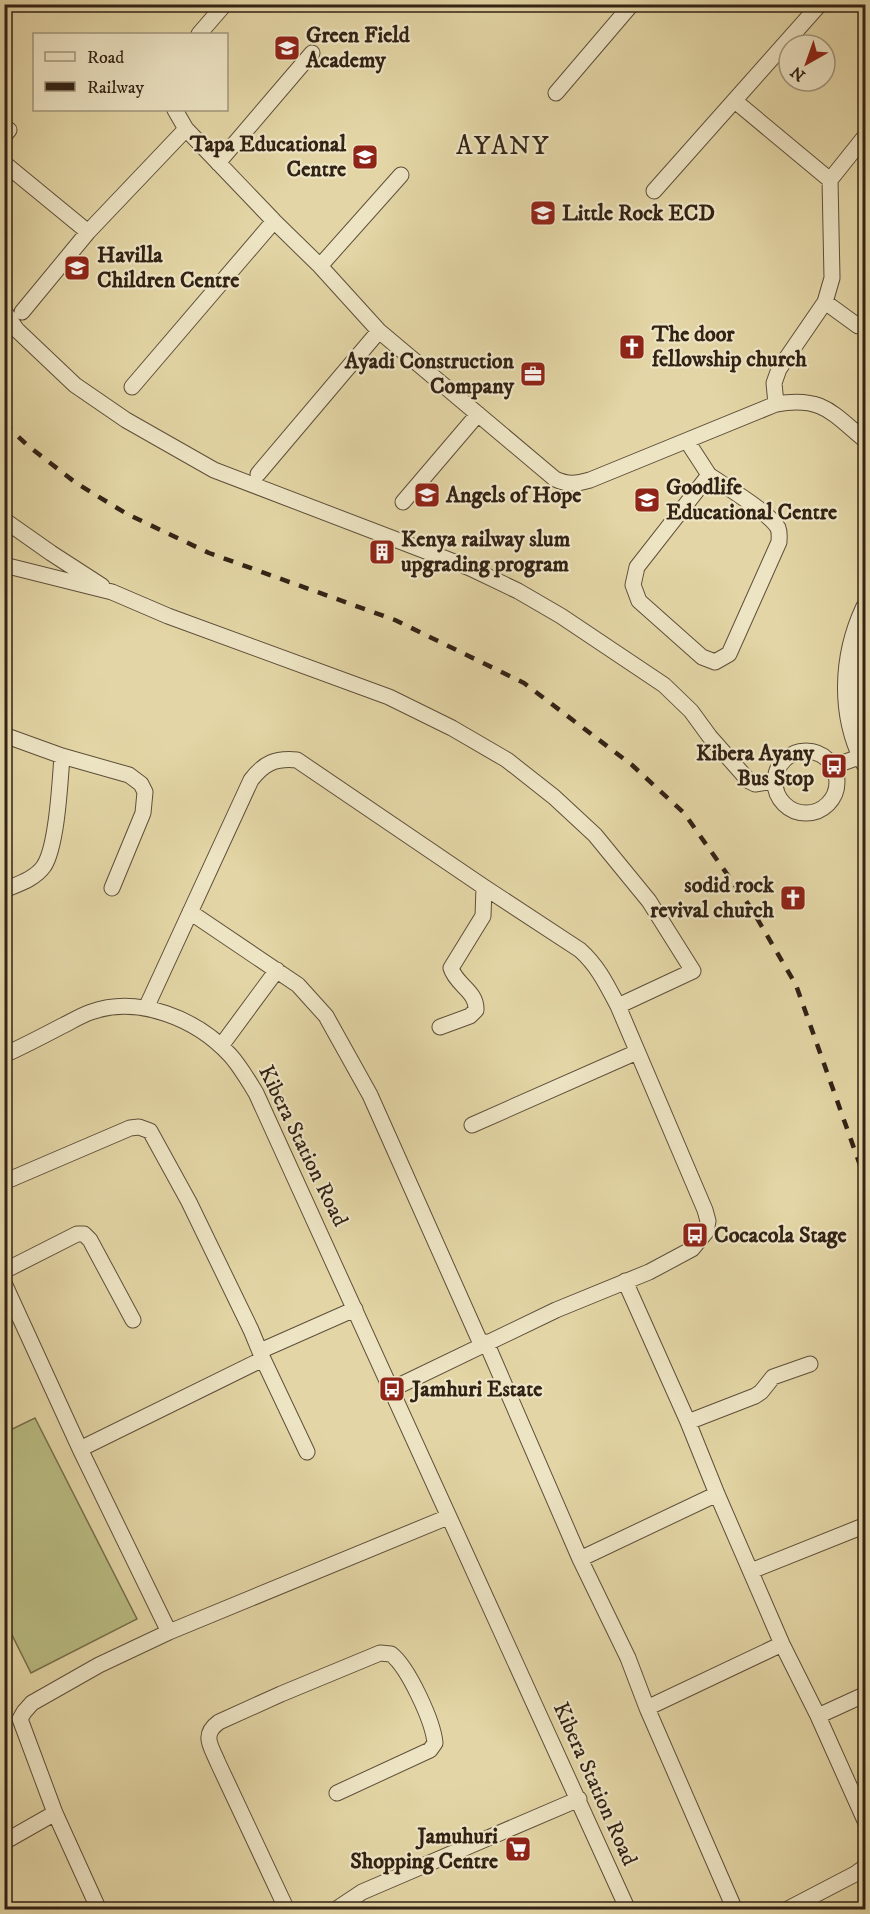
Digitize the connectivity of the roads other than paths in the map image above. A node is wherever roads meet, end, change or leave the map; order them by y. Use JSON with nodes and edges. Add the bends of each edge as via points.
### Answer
{"nodes":[{"id":1,"x":225,"y":4,"type":"edge"},
{"id":2,"x":632,"y":4,"type":"edge"},
{"id":3,"x":820,"y":4,"type":"edge"},
{"id":4,"x":200,"y":33,"type":"edge"},
{"id":5,"x":312,"y":53,"type":"dead end"},
{"id":6,"x":556,"y":93,"type":"dead end"},
{"id":7,"x":735,"y":101,"type":"junction"},
{"id":8,"x":176,"y":111,"type":"edge"},
{"id":9,"x":186,"y":129,"type":"junction"},
{"id":10,"x":866,"y":135,"type":"edge"},
{"id":11,"x":4,"y":163,"type":"edge"},
{"id":12,"x":218,"y":163,"type":"junction"},
{"id":13,"x":401,"y":174,"type":"dead end"},
{"id":14,"x":830,"y":180,"type":"junction"},
{"id":15,"x":654,"y":191,"type":"dead end"},
{"id":16,"x":274,"y":221,"type":"junction"},
{"id":17,"x":88,"y":232,"type":"junction"},
{"id":18,"x":320,"y":266,"type":"junction"},
{"id":19,"x":825,"y":302,"type":"junction"},
{"id":20,"x":4,"y":311,"type":"edge"},
{"id":21,"x":22,"y":312,"type":"dead end"},
{"id":22,"x":863,"y":326,"type":"edge"},
{"id":23,"x":379,"y":331,"type":"junction"},
{"id":24,"x":132,"y":387,"type":"dead end"},
{"id":25,"x":776,"y":404,"type":"junction"},
{"id":26,"x":478,"y":414,"type":"junction"},
{"id":27,"x":687,"y":441,"type":"junction"},
{"id":28,"x":866,"y":441,"type":"edge"},
{"id":29,"x":258,"y":474,"type":"dead end"},
{"id":30,"x":709,"y":475,"type":"junction"},
{"id":31,"x":403,"y":502,"type":"dead end"},
{"id":32,"x":4,"y":520,"type":"edge"},
{"id":33,"x":4,"y":565,"type":"edge"},
{"id":34,"x":112,"y":592,"type":"junction"},
{"id":35,"x":866,"y":608,"type":"edge"},
{"id":36,"x":4,"y":735,"type":"edge"},
{"id":37,"x":62,"y":756,"type":"junction"},
{"id":38,"x":864,"y":760,"type":"edge"},
{"id":39,"x":834,"y":766,"type":"junction"},
{"id":40,"x":774,"y":781,"type":"junction"},
{"id":41,"x":484,"y":887,"type":"junction"},
{"id":42,"x":112,"y":888,"type":"dead end"},
{"id":43,"x":4,"y":890,"type":"edge"},
{"id":44,"x":190,"y":912,"type":"junction"},
{"id":45,"x":277,"y":970,"type":"junction"},
{"id":46,"x":618,"y":1006,"type":"junction"},
{"id":47,"x":146,"y":1008,"type":"junction"},
{"id":48,"x":440,"y":1027,"type":"dead end"},
{"id":49,"x":221,"y":1046,"type":"junction"},
{"id":50,"x":637,"y":1052,"type":"junction"},
{"id":51,"x":4,"y":1055,"type":"edge"},
{"id":52,"x":472,"y":1125,"type":"dead end"},
{"id":53,"x":4,"y":1182,"type":"edge"},
{"id":54,"x":4,"y":1271,"type":"edge"},
{"id":55,"x":625,"y":1281,"type":"junction"},
{"id":56,"x":4,"y":1283,"type":"edge"},
{"id":57,"x":355,"y":1309,"type":"junction"},
{"id":58,"x":133,"y":1320,"type":"dead end"},
{"id":59,"x":484,"y":1343,"type":"junction"},
{"id":60,"x":261,"y":1355,"type":"junction"},
{"id":61,"x":810,"y":1364,"type":"dead end"},
{"id":62,"x":392,"y":1389,"type":"junction"},
{"id":63,"x":688,"y":1422,"type":"junction"},
{"id":64,"x":80,"y":1449,"type":"junction"},
{"id":65,"x":308,"y":1452,"type":"dead end"},
{"id":66,"x":717,"y":1494,"type":"junction"},
{"id":67,"x":448,"y":1517,"type":"junction"},
{"id":68,"x":866,"y":1525,"type":"edge"},
{"id":69,"x":580,"y":1559,"type":"junction"},
{"id":70,"x":751,"y":1572,"type":"junction"},
{"id":71,"x":169,"y":1632,"type":"junction"},
{"id":72,"x":782,"y":1644,"type":"junction"},
{"id":73,"x":866,"y":1694,"type":"edge"},
{"id":74,"x":647,"y":1708,"type":"junction"},
{"id":75,"x":818,"y":1716,"type":"junction"},
{"id":76,"x":337,"y":1793,"type":"dead end"},
{"id":77,"x":579,"y":1799,"type":"junction"},
{"id":78,"x":55,"y":1813,"type":"junction"},
{"id":79,"x":866,"y":1823,"type":"edge"},
{"id":80,"x":4,"y":1842,"type":"edge"},
{"id":81,"x":866,"y":1866,"type":"edge"},
{"id":82,"x":99,"y":1910,"type":"edge"},
{"id":83,"x":287,"y":1910,"type":"edge"},
{"id":84,"x":335,"y":1910,"type":"edge"},
{"id":85,"x":628,"y":1910,"type":"edge"},
{"id":86,"x":735,"y":1910,"type":"edge"},
{"id":87,"x":786,"y":1910,"type":"edge"}],
"edges":[{"from":1,"to":4,"type":"street"},
{"from":2,"to":6,"type":"street"},
{"from":3,"to":7,"type":"street"},
{"from":5,"to":12,"type":"street"},
{"from":7,"to":14,"type":"street"},
{"from":7,"to":15,"type":"street"},
{"from":8,"to":9,"type":"street"},
{"from":9,"to":12,"type":"street"},
{"from":9,"to":17,"type":"street"},
{"from":10,"to":14,"type":"street"},
{"from":11,"to":17,"type":"street"},
{"from":12,"to":16,"type":"street"},
{"from":13,"to":18,"type":"street"},
{"from":14,"to":19,"type":"street","via":[[832,278]]},
{"from":16,"to":18,"type":"street"},
{"from":16,"to":24,"type":"street"},
{"from":17,"to":21,"type":"street"},
{"from":18,"to":23,"type":"street"},
{"from":19,"to":22,"type":"street"},
{"from":19,"to":25,"type":"street","via":[[780,369],[774,383]]},
{"from":20,"to":40,"type":"street","via":[[17,330],[75,385],[126,420],[214,470],[470,568],[561,616],[664,685],[749,781]]},
{"from":23,"to":26,"type":"street"},
{"from":23,"to":29,"type":"street"},
{"from":25,"to":27,"type":"street"},
{"from":25,"to":28,"type":"street","via":[[796,400],[825,407]]},
{"from":26,"to":27,"type":"street","via":[[565,484],[590,480]]},
{"from":26,"to":31,"type":"street"},
{"from":27,"to":30,"type":"street"},
{"from":30,"to":30,"type":"street","via":[[637,567],[633,585],[639,601],[702,657],[715,662],[729,654],[780,534],[774,522],[761,511]]},
{"from":32,"to":34,"type":"street"},
{"from":33,"to":34,"type":"street"},
{"from":34,"to":46,"type":"street","via":[[389,697],[507,760],[554,797],[625,870],[693,971]]},
{"from":35,"to":38,"type":"street","via":[[852,645],[847,693],[853,730]]},
{"from":36,"to":37,"type":"street"},
{"from":37,"to":42,"type":"street","via":[[129,775],[141,784],[143,813]]},
{"from":37,"to":43,"type":"street","via":[[48,858],[33,877]]},
{"from":38,"to":39,"type":"street"},
{"from":39,"to":40,"type":"street","via":[[823,754],[807,750],[791,753],[779,765]]},
{"from":39,"to":40,"type":"street","via":[[838,782],[834,798],[822,810],[806,814],[790,809],[778,796]]},
{"from":41,"to":44,"type":"street","via":[[297,760],[285,759],[270,761],[251,780]]},
{"from":41,"to":46,"type":"street","via":[[592,960]]},
{"from":41,"to":48,"type":"street","via":[[483,916],[451,968],[472,995],[476,1010]]},
{"from":44,"to":45,"type":"street"},
{"from":44,"to":47,"type":"street"},
{"from":45,"to":49,"type":"street"},
{"from":45,"to":59,"type":"street","via":[[298,985],[326,1016],[370,1095]]},
{"from":46,"to":50,"type":"street"},
{"from":47,"to":49,"type":"street","name":"Kibera Station Road","via":[[185,1021]]},
{"from":47,"to":51,"type":"street","name":"Kibera Station Road","via":[[123,1006],[92,1011]]},
{"from":49,"to":57,"type":"street","name":"Kibera Station Road","via":[[256,1093]]},
{"from":50,"to":52,"type":"street"},
{"from":50,"to":55,"type":"street","via":[[708,1221],[706,1232],[692,1249]]},
{"from":53,"to":60,"type":"street","via":[[130,1128],[150,1131],[189,1202]]},
{"from":54,"to":58,"type":"street","via":[[84,1234]]},
{"from":55,"to":59,"type":"street"},
{"from":55,"to":63,"type":"street"},
{"from":56,"to":64,"type":"street"},
{"from":57,"to":60,"type":"street"},
{"from":57,"to":62,"type":"street","name":"Kibera Station Road"},
{"from":59,"to":62,"type":"street"},
{"from":59,"to":69,"type":"street"},
{"from":60,"to":64,"type":"street"},
{"from":60,"to":65,"type":"street"},
{"from":61,"to":63,"type":"street","via":[[773,1377],[755,1396]]},
{"from":62,"to":67,"type":"street","name":"Kibera Station Road"},
{"from":63,"to":66,"type":"street"},
{"from":64,"to":71,"type":"street"},
{"from":66,"to":69,"type":"street"},
{"from":66,"to":70,"type":"street"},
{"from":67,"to":71,"type":"street"},
{"from":67,"to":77,"type":"street","name":"Kibera Station Road"},
{"from":68,"to":70,"type":"street"},
{"from":69,"to":74,"type":"street","via":[[628,1658]]},
{"from":70,"to":72,"type":"street"},
{"from":71,"to":78,"type":"street","via":[[99,1665],[32,1703],[24,1712],[20,1719],[23,1730]]},
{"from":72,"to":74,"type":"street"},
{"from":72,"to":75,"type":"street"},
{"from":73,"to":75,"type":"street"},
{"from":74,"to":86,"type":"street"},
{"from":75,"to":79,"type":"street"},
{"from":76,"to":83,"type":"street","via":[[430,1750],[435,1743],[434,1731],[404,1667],[391,1654],[380,1653],[281,1694],[219,1722],[208,1734]]},
{"from":77,"to":84,"type":"street","via":[[362,1892]]},
{"from":77,"to":85,"type":"street","name":"Kibera Station Road"},
{"from":78,"to":80,"type":"street"},
{"from":78,"to":82,"type":"street"},
{"from":81,"to":87,"type":"street"}]}
